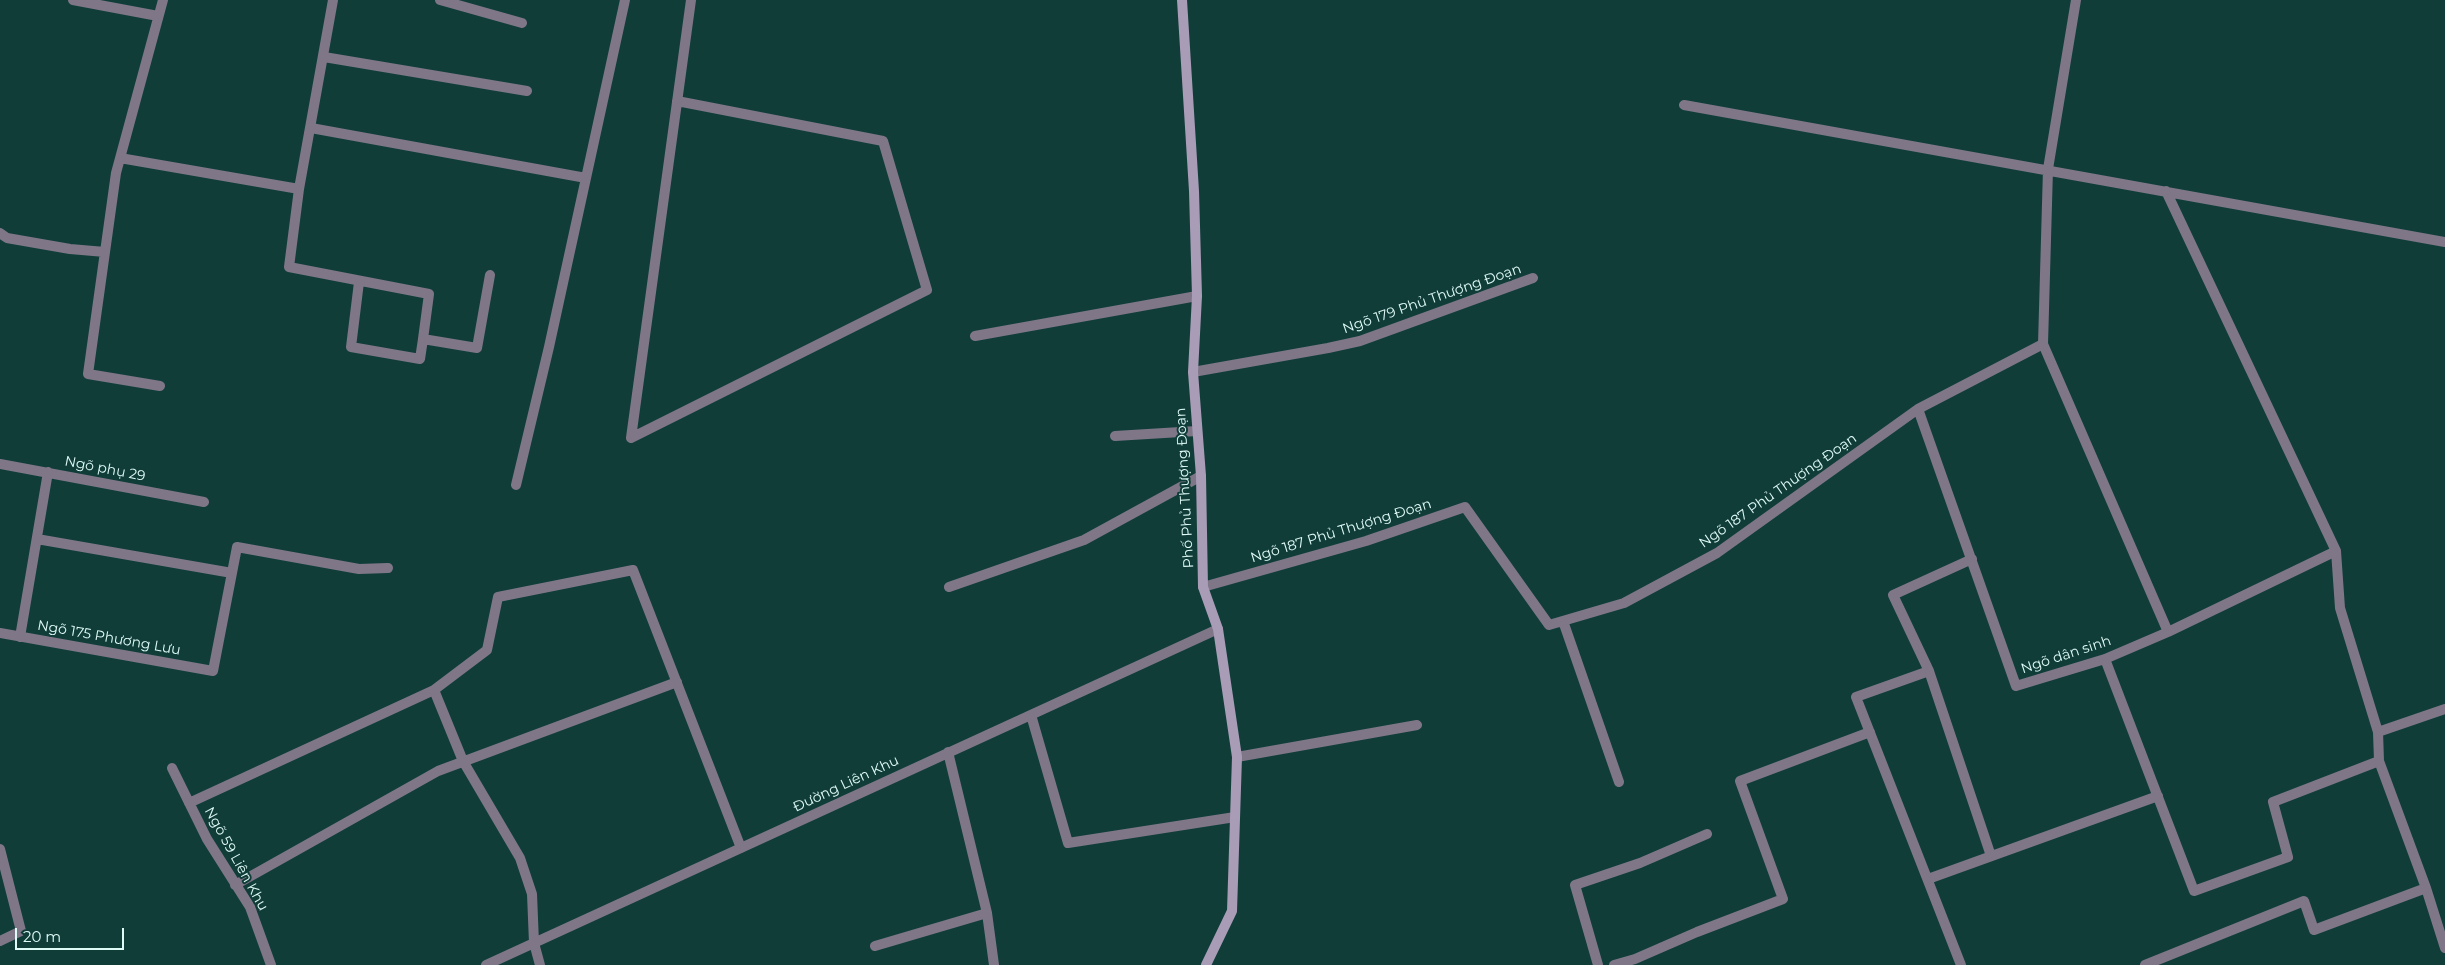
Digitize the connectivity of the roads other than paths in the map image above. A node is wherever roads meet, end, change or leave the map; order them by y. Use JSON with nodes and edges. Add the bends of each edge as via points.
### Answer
{"nodes":[{"id":1,"x":73,"y":0,"type":"edge"},
{"id":2,"x":163,"y":0,"type":"edge"},
{"id":3,"x":333,"y":0,"type":"edge"},
{"id":4,"x":440,"y":0,"type":"edge"},
{"id":5,"x":625,"y":0,"type":"edge"},
{"id":6,"x":691,"y":0,"type":"edge"},
{"id":7,"x":1182,"y":0,"type":"edge"},
{"id":8,"x":2076,"y":0,"type":"edge"},
{"id":9,"x":158,"y":16,"type":"junction"},
{"id":10,"x":522,"y":23,"type":"dead end"},
{"id":11,"x":324,"y":58,"type":"junction"},
{"id":12,"x":527,"y":91,"type":"dead end"},
{"id":13,"x":677,"y":101,"type":"junction"},
{"id":14,"x":1684,"y":105,"type":"dead end"},
{"id":15,"x":311,"y":128,"type":"junction"},
{"id":16,"x":120,"y":158,"type":"junction"},
{"id":17,"x":2048,"y":169,"type":"junction"},
{"id":18,"x":586,"y":178,"type":"junction"},
{"id":19,"x":300,"y":190,"type":"junction"},
{"id":20,"x":2166,"y":191,"type":"junction"},
{"id":21,"x":0,"y":233,"type":"edge"},
{"id":22,"x":2445,"y":242,"type":"edge"},
{"id":23,"x":105,"y":252,"type":"junction"},
{"id":24,"x":490,"y":275,"type":"dead end"},
{"id":25,"x":1533,"y":278,"type":"dead end"},
{"id":26,"x":359,"y":282,"type":"junction"},
{"id":27,"x":1197,"y":296,"type":"junction"},
{"id":28,"x":975,"y":336,"type":"dead end"},
{"id":29,"x":424,"y":339,"type":"junction"},
{"id":30,"x":2043,"y":344,"type":"junction"},
{"id":31,"x":1192,"y":372,"type":"junction"},
{"id":32,"x":160,"y":386,"type":"dead end"},
{"id":33,"x":1918,"y":409,"type":"junction"},
{"id":34,"x":1197,"y":431,"type":"junction"},
{"id":35,"x":1115,"y":436,"type":"dead end"},
{"id":36,"x":0,"y":464,"type":"edge"},
{"id":37,"x":48,"y":472,"type":"junction"},
{"id":38,"x":1201,"y":476,"type":"junction"},
{"id":39,"x":516,"y":485,"type":"dead end"},
{"id":40,"x":204,"y":502,"type":"dead end"},
{"id":41,"x":37,"y":539,"type":"junction"},
{"id":42,"x":2336,"y":551,"type":"junction"},
{"id":43,"x":1972,"y":559,"type":"junction"},
{"id":44,"x":388,"y":568,"type":"dead end"},
{"id":45,"x":232,"y":573,"type":"junction"},
{"id":46,"x":949,"y":587,"type":"dead end"},
{"id":47,"x":1203,"y":587,"type":"junction"},
{"id":48,"x":1563,"y":622,"type":"junction"},
{"id":49,"x":1218,"y":629,"type":"junction"},
{"id":50,"x":2168,"y":632,"type":"junction"},
{"id":51,"x":0,"y":633,"type":"edge"},
{"id":52,"x":20,"y":637,"type":"junction"},
{"id":53,"x":2105,"y":659,"type":"junction"},
{"id":54,"x":1929,"y":671,"type":"junction"},
{"id":55,"x":677,"y":682,"type":"junction"},
{"id":56,"x":434,"y":690,"type":"junction"},
{"id":57,"x":2445,"y":709,"type":"edge"},
{"id":58,"x":1031,"y":714,"type":"junction"},
{"id":59,"x":1417,"y":726,"type":"dead end"},
{"id":60,"x":1870,"y":732,"type":"junction"},
{"id":61,"x":2378,"y":732,"type":"junction"},
{"id":62,"x":948,"y":752,"type":"junction"},
{"id":63,"x":1237,"y":757,"type":"junction"},
{"id":64,"x":464,"y":761,"type":"junction"},
{"id":65,"x":2380,"y":761,"type":"junction"},
{"id":66,"x":172,"y":768,"type":"dead end"},
{"id":67,"x":1619,"y":782,"type":"dead end"},
{"id":68,"x":2158,"y":796,"type":"junction"},
{"id":69,"x":190,"y":804,"type":"junction"},
{"id":70,"x":1235,"y":817,"type":"junction"},
{"id":71,"x":1707,"y":834,"type":"dead end"},
{"id":72,"x":741,"y":848,"type":"junction"},
{"id":73,"x":0,"y":849,"type":"edge"},
{"id":74,"x":1991,"y":856,"type":"junction"},
{"id":75,"x":1928,"y":879,"type":"junction"},
{"id":76,"x":235,"y":884,"type":"junction"},
{"id":77,"x":2426,"y":888,"type":"junction"},
{"id":78,"x":987,"y":913,"type":"junction"},
{"id":79,"x":0,"y":941,"type":"edge"},
{"id":80,"x":534,"y":943,"type":"junction"},
{"id":81,"x":875,"y":946,"type":"dead end"},
{"id":82,"x":2445,"y":948,"type":"edge"},
{"id":83,"x":1636,"y":962,"type":"edge"},
{"id":84,"x":2160,"y":962,"type":"edge"},
{"id":85,"x":271,"y":965,"type":"edge"},
{"id":86,"x":486,"y":965,"type":"edge"},
{"id":87,"x":540,"y":965,"type":"edge"},
{"id":88,"x":994,"y":965,"type":"edge"},
{"id":89,"x":1206,"y":965,"type":"edge"},
{"id":90,"x":1598,"y":965,"type":"edge"},
{"id":91,"x":1614,"y":965,"type":"edge"},
{"id":92,"x":1961,"y":965,"type":"edge"},
{"id":93,"x":2145,"y":965,"type":"edge"}],
"edges":[{"from":1,"to":9,"type":"lane"},
{"from":2,"to":9,"type":"lane"},
{"from":3,"to":11,"type":"lane"},
{"from":4,"to":10,"type":"lane"},
{"from":5,"to":18,"type":"lane"},
{"from":6,"to":13,"type":"lane"},
{"from":7,"to":27,"type":"main road","name":"Phố Phủ Thượng Đoạn"},
{"from":8,"to":17,"type":"lane"},
{"from":9,"to":16,"type":"lane"},
{"from":11,"to":12,"type":"lane"},
{"from":11,"to":15,"type":"lane"},
{"from":13,"to":13,"type":"lane","via":[[665,188],[631,438],[927,290],[883,141]]},
{"from":14,"to":17,"type":"lane"},
{"from":15,"to":18,"type":"lane"},
{"from":15,"to":19,"type":"lane"},
{"from":16,"to":19,"type":"lane"},
{"from":16,"to":23,"type":"lane"},
{"from":17,"to":20,"type":"lane"},
{"from":17,"to":30,"type":"lane"},
{"from":18,"to":39,"type":"lane"},
{"from":19,"to":26,"type":"lane","via":[[289,267]]},
{"from":20,"to":22,"type":"lane"},
{"from":20,"to":42,"type":"lane"},
{"from":21,"to":23,"type":"lane","via":[[7,238]]},
{"from":23,"to":32,"type":"lane","via":[[88,374]]},
{"from":24,"to":29,"type":"lane","via":[[477,348]]},
{"from":25,"to":31,"type":"lane","name":"Ngõ 179 Phủ Thượng Đoạn","via":[[1360,340]]},
{"from":26,"to":29,"type":"lane","via":[[429,294]]},
{"from":26,"to":29,"type":"lane","via":[[351,347],[420,359]]},
{"from":27,"to":28,"type":"lane"},
{"from":27,"to":31,"type":"main road","name":"Phố Phủ Thượng Đoạn"},
{"from":30,"to":33,"type":"lane","name":"Ngõ 187 Phủ Thượng Đoạn"},
{"from":30,"to":50,"type":"lane"},
{"from":31,"to":34,"type":"main road","name":"Phố Phủ Thượng Đoạn"},
{"from":33,"to":43,"type":"lane","name":"Ngõ dân sinh"},
{"from":33,"to":48,"type":"lane","name":"Ngõ 187 Phủ Thượng Đoạn","via":[[1717,553],[1624,603]]},
{"from":34,"to":35,"type":"lane"},
{"from":34,"to":38,"type":"main road","name":"Phố Phủ Thượng Đoạn"},
{"from":36,"to":37,"type":"lane","name":"Ngõ phụ 29"},
{"from":37,"to":40,"type":"lane","name":"Ngõ phụ 29"},
{"from":37,"to":41,"type":"lane"},
{"from":38,"to":46,"type":"lane","via":[[1084,540]]},
{"from":38,"to":47,"type":"main road","name":"Phố Phủ Thượng Đoạn"},
{"from":41,"to":45,"type":"lane"},
{"from":41,"to":52,"type":"lane"},
{"from":42,"to":50,"type":"lane","name":"Ngõ dân sinh"},
{"from":42,"to":61,"type":"lane","via":[[2340,608]]},
{"from":43,"to":53,"type":"lane","name":"Ngõ dân sinh","via":[[2016,686]]},
{"from":43,"to":54,"type":"lane","via":[[1893,594]]},
{"from":44,"to":45,"type":"lane","via":[[359,569],[237,546]]},
{"from":45,"to":52,"type":"lane","name":"Ngõ 175 Phương Lưu","via":[[214,671]]},
{"from":47,"to":48,"type":"lane","name":"Ngõ 187 Phủ Thượng Đoạn","via":[[1366,541],[1464,507],[1550,625]]},
{"from":47,"to":49,"type":"main road","name":"Phố Phủ Thượng Đoạn"},
{"from":48,"to":67,"type":"lane"},
{"from":49,"to":58,"type":"lane","name":"Đường Liên Khu"},
{"from":49,"to":63,"type":"main road","name":"Phố Phủ Thượng Đoạn"},
{"from":50,"to":53,"type":"lane","name":"Ngõ dân sinh"},
{"from":51,"to":52,"type":"lane","name":"Ngõ 175 Phương Lưu"},
{"from":53,"to":68,"type":"lane"},
{"from":54,"to":60,"type":"lane","via":[[1856,697]]},
{"from":54,"to":74,"type":"lane"},
{"from":55,"to":56,"type":"lane","via":[[633,570],[498,597],[487,650]]},
{"from":55,"to":64,"type":"lane"},
{"from":55,"to":72,"type":"lane"},
{"from":56,"to":64,"type":"lane"},
{"from":56,"to":69,"type":"lane"},
{"from":57,"to":61,"type":"lane"},
{"from":58,"to":62,"type":"lane","name":"Đường Liên Khu"},
{"from":58,"to":70,"type":"lane","via":[[1068,843]]},
{"from":59,"to":63,"type":"lane"},
{"from":60,"to":75,"type":"lane"},
{"from":60,"to":83,"type":"lane","via":[[1740,781],[1783,899],[1697,932]]},
{"from":61,"to":65,"type":"lane"},
{"from":62,"to":72,"type":"lane","name":"Đường Liên Khu"},
{"from":62,"to":78,"type":"lane"},
{"from":63,"to":70,"type":"main road","name":"Phố Phủ Thượng Đoạn"},
{"from":64,"to":76,"type":"lane","via":[[438,770]]},
{"from":64,"to":80,"type":"lane","via":[[520,858],[532,894]]},
{"from":65,"to":68,"type":"lane","via":[[2273,802],[2288,857],[2194,891]]},
{"from":65,"to":77,"type":"lane"},
{"from":66,"to":69,"type":"lane","name":"Ngõ 59 Liên Khu"},
{"from":68,"to":74,"type":"lane"},
{"from":69,"to":76,"type":"lane","name":"Ngõ 59 Liên Khu"},
{"from":70,"to":89,"type":"main road","name":"Phố Phủ Thượng Đoạn","via":[[1232,910]]},
{"from":71,"to":90,"type":"lane","via":[[1640,863],[1574,885]]},
{"from":72,"to":80,"type":"lane","name":"Đường Liên Khu"},
{"from":73,"to":79,"type":"lane","via":[[21,931]]},
{"from":74,"to":75,"type":"lane"},
{"from":75,"to":92,"type":"lane"},
{"from":76,"to":85,"type":"lane","name":"Ngõ 59 Liên Khu","via":[[250,907]]},
{"from":77,"to":82,"type":"lane"},
{"from":77,"to":84,"type":"lane","via":[[2314,930],[2304,901]]},
{"from":78,"to":81,"type":"lane"},
{"from":78,"to":88,"type":"lane"},
{"from":80,"to":86,"type":"lane","name":"Đường Liên Khu"},
{"from":80,"to":87,"type":"lane"},
{"from":83,"to":91,"type":"lane"},
{"from":84,"to":93,"type":"lane"}]}
